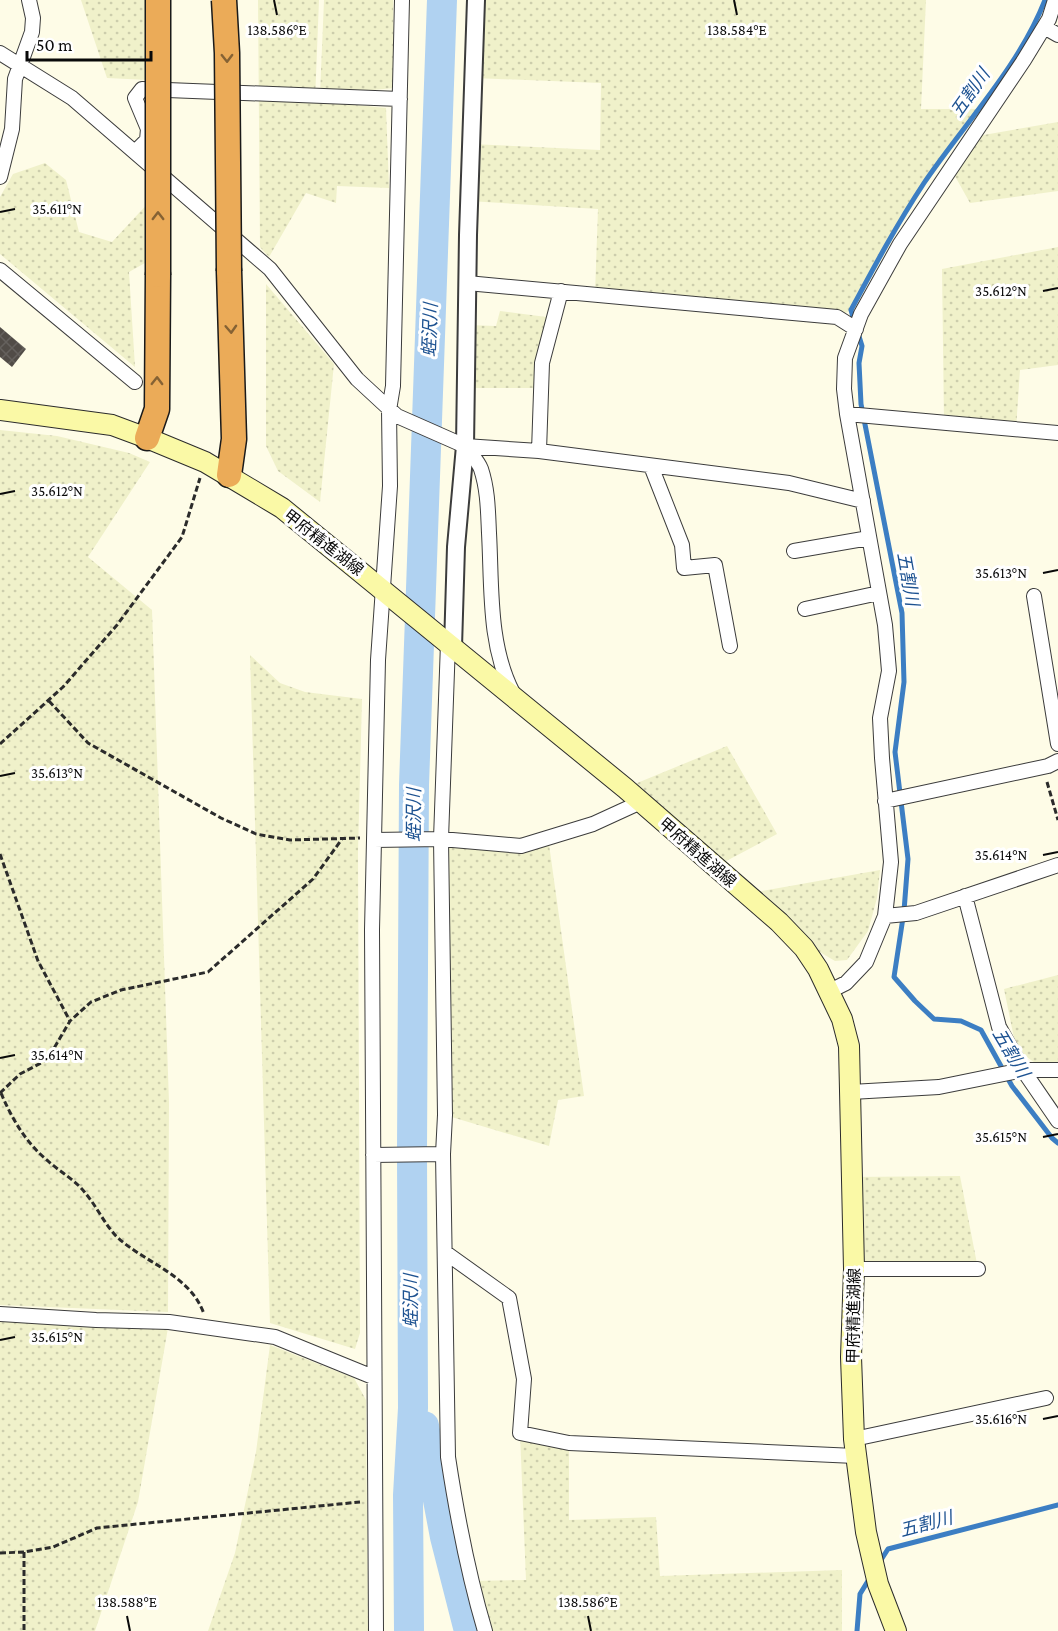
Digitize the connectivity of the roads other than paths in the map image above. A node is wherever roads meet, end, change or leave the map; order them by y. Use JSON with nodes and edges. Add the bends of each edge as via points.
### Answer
{"nodes":[{"id":1,"x":29,"y":0,"type":"edge"},
{"id":2,"x":158,"y":0,"type":"edge"},
{"id":3,"x":224,"y":0,"type":"edge"},
{"id":4,"x":402,"y":0,"type":"edge"},
{"id":5,"x":476,"y":0,"type":"edge"},
{"id":6,"x":1055,"y":0,"type":"edge"},
{"id":7,"x":1044,"y":27,"type":"junction"},
{"id":8,"x":1058,"y":35,"type":"edge"},
{"id":9,"x":0,"y":53,"type":"edge"},
{"id":10,"x":21,"y":65,"type":"junction"},
{"id":11,"x":400,"y":99,"type":"junction"},
{"id":12,"x":135,"y":152,"type":"junction"},
{"id":13,"x":0,"y":177,"type":"edge"},
{"id":14,"x":0,"y":270,"type":"edge"},
{"id":15,"x":467,"y":283,"type":"junction"},
{"id":16,"x":561,"y":291,"type":"junction"},
{"id":17,"x":856,"y":329,"type":"junction"},
{"id":18,"x":135,"y":382,"type":"dead end"},
{"id":19,"x":0,"y":410,"type":"edge"},
{"id":20,"x":393,"y":413,"type":"junction"},
{"id":21,"x":847,"y":414,"type":"junction"},
{"id":22,"x":1058,"y":433,"type":"edge"},
{"id":23,"x":147,"y":438,"type":"junction"},
{"id":24,"x":459,"y":443,"type":"junction"},
{"id":25,"x":539,"y":451,"type":"junction"},
{"id":26,"x":651,"y":466,"type":"junction"},
{"id":27,"x":229,"y":475,"type":"junction"},
{"id":28,"x":862,"y":501,"type":"junction"},
{"id":29,"x":869,"y":538,"type":"junction"},
{"id":30,"x":794,"y":551,"type":"dead end"},
{"id":31,"x":386,"y":591,"type":"junction"},
{"id":32,"x":879,"y":593,"type":"junction"},
{"id":33,"x":1034,"y":596,"type":"dead end"},
{"id":34,"x":805,"y":609,"type":"dead end"},
{"id":35,"x":448,"y":643,"type":"junction"},
{"id":36,"x":730,"y":646,"type":"dead end"},
{"id":37,"x":515,"y":697,"type":"junction"},
{"id":38,"x":1058,"y":744,"type":"edge"},
{"id":39,"x":1058,"y":761,"type":"edge"},
{"id":40,"x":885,"y":801,"type":"junction"},
{"id":41,"x":640,"y":802,"type":"junction"},
{"id":42,"x":439,"y":839,"type":"junction"},
{"id":43,"x":378,"y":840,"type":"junction"},
{"id":44,"x":1058,"y":864,"type":"edge"},
{"id":45,"x":965,"y":896,"type":"junction"},
{"id":46,"x":885,"y":916,"type":"junction"},
{"id":47,"x":830,"y":991,"type":"junction"},
{"id":48,"x":1023,"y":1070,"type":"junction"},
{"id":49,"x":1058,"y":1070,"type":"edge"},
{"id":50,"x":851,"y":1092,"type":"junction"},
{"id":51,"x":1058,"y":1121,"type":"edge"},
{"id":52,"x":379,"y":1155,"type":"junction"},
{"id":53,"x":439,"y":1155,"type":"junction"},
{"id":54,"x":446,"y":1253,"type":"junction"},
{"id":55,"x":854,"y":1269,"type":"junction"},
{"id":56,"x":978,"y":1269,"type":"dead end"},
{"id":57,"x":0,"y":1314,"type":"edge"},
{"id":58,"x":373,"y":1377,"type":"junction"},
{"id":59,"x":1046,"y":1398,"type":"dead end"},
{"id":60,"x":855,"y":1448,"type":"junction"},
{"id":61,"x":376,"y":1631,"type":"edge"},
{"id":62,"x":485,"y":1631,"type":"edge"},
{"id":63,"x":896,"y":1631,"type":"edge"}],
"edges":[{"from":1,"to":10,"type":"street","via":[[32,32]]},
{"from":23,"to":2,"type":"highway","one_way":true,"bridge":true,"via":[[157,409]]},
{"from":3,"to":27,"type":"highway","one_way":true,"bridge":true,"via":[[234,438]]},
{"from":4,"to":11,"type":"street"},
{"from":5,"to":15,"type":"street"},
{"from":6,"to":7,"type":"street"},
{"from":7,"to":8,"type":"street"},
{"from":7,"to":17,"type":"street","via":[[900,244]]},
{"from":9,"to":10,"type":"street"},
{"from":10,"to":12,"type":"street","via":[[72,98]]},
{"from":10,"to":13,"type":"street","via":[[15,79],[12,129]]},
{"from":11,"to":12,"type":"street","via":[[142,89],[135,98],[148,129],[147,140]]},
{"from":11,"to":20,"type":"street"},
{"from":12,"to":20,"type":"street","via":[[270,269],[351,372]]},
{"from":14,"to":18,"type":"street"},
{"from":15,"to":16,"type":"street"},
{"from":15,"to":24,"type":"street"},
{"from":16,"to":17,"type":"street","via":[[837,317]]},
{"from":16,"to":25,"type":"street","via":[[542,363]]},
{"from":17,"to":21,"type":"street","via":[[845,358]]},
{"from":19,"to":23,"type":"main road","name":"甲府精進湖線","via":[[112,425]]},
{"from":20,"to":24,"type":"street"},
{"from":20,"to":31,"type":"street"},
{"from":21,"to":22,"type":"street"},
{"from":21,"to":28,"type":"street"},
{"from":23,"to":27,"type":"main road","name":"甲府精進湖線"},
{"from":24,"to":25,"type":"street"},
{"from":24,"to":35,"type":"street"},
{"from":24,"to":37,"type":"street","via":[[480,467],[487,498],[497,649]]},
{"from":25,"to":26,"type":"street"},
{"from":26,"to":28,"type":"street","via":[[789,483]]},
{"from":26,"to":36,"type":"street","via":[[682,545],[684,568],[715,565]]},
{"from":27,"to":31,"type":"main road","name":"甲府精進湖線","via":[[282,508]]},
{"from":28,"to":29,"type":"street"},
{"from":29,"to":30,"type":"street"},
{"from":29,"to":32,"type":"street"},
{"from":31,"to":35,"type":"main road","name":"甲府精進湖線"},
{"from":31,"to":43,"type":"street","via":[[378,660]]},
{"from":32,"to":34,"type":"street"},
{"from":32,"to":40,"type":"street","via":[[889,671],[880,718]]},
{"from":33,"to":38,"type":"street"},
{"from":35,"to":37,"type":"main road","name":"甲府精進湖線"},
{"from":35,"to":42,"type":"street"},
{"from":37,"to":41,"type":"main road","name":"甲府精進湖線"},
{"from":39,"to":40,"type":"street"},
{"from":40,"to":46,"type":"street","via":[[891,862]]},
{"from":41,"to":42,"type":"street","via":[[593,824],[521,846]]},
{"from":41,"to":47,"type":"main road","name":"甲府精進湖線","via":[[779,922],[804,948]]},
{"from":42,"to":43,"type":"street"},
{"from":42,"to":53,"type":"street","via":[[444,1115]]},
{"from":43,"to":52,"type":"street","via":[[372,930]]},
{"from":44,"to":45,"type":"street"},
{"from":45,"to":46,"type":"street","via":[[916,913]]},
{"from":45,"to":48,"type":"street","via":[[999,1027]]},
{"from":46,"to":47,"type":"street","via":[[866,962],[846,982]]},
{"from":47,"to":50,"type":"main road","name":"甲府精進湖線","via":[[849,1046]]},
{"from":48,"to":49,"type":"street"},
{"from":48,"to":50,"type":"street","via":[[939,1087]]},
{"from":48,"to":51,"type":"street"},
{"from":50,"to":55,"type":"main road","name":"甲府精進湖線"},
{"from":52,"to":53,"type":"street"},
{"from":52,"to":58,"type":"street"},
{"from":53,"to":54,"type":"street"},
{"from":54,"to":60,"type":"street","via":[[509,1298],[524,1379],[520,1433],[569,1443]]},
{"from":54,"to":62,"type":"street","via":[[448,1457],[473,1589]]},
{"from":55,"to":56,"type":"street"},
{"from":55,"to":60,"type":"main road","name":"甲府精進湖線","via":[[851,1357]]},
{"from":57,"to":58,"type":"street","via":[[169,1322],[275,1337]]},
{"from":58,"to":61,"type":"street"},
{"from":59,"to":60,"type":"street"},
{"from":60,"to":63,"type":"main road","name":"甲府精進湖線","via":[[866,1532],[878,1584]]}]}
